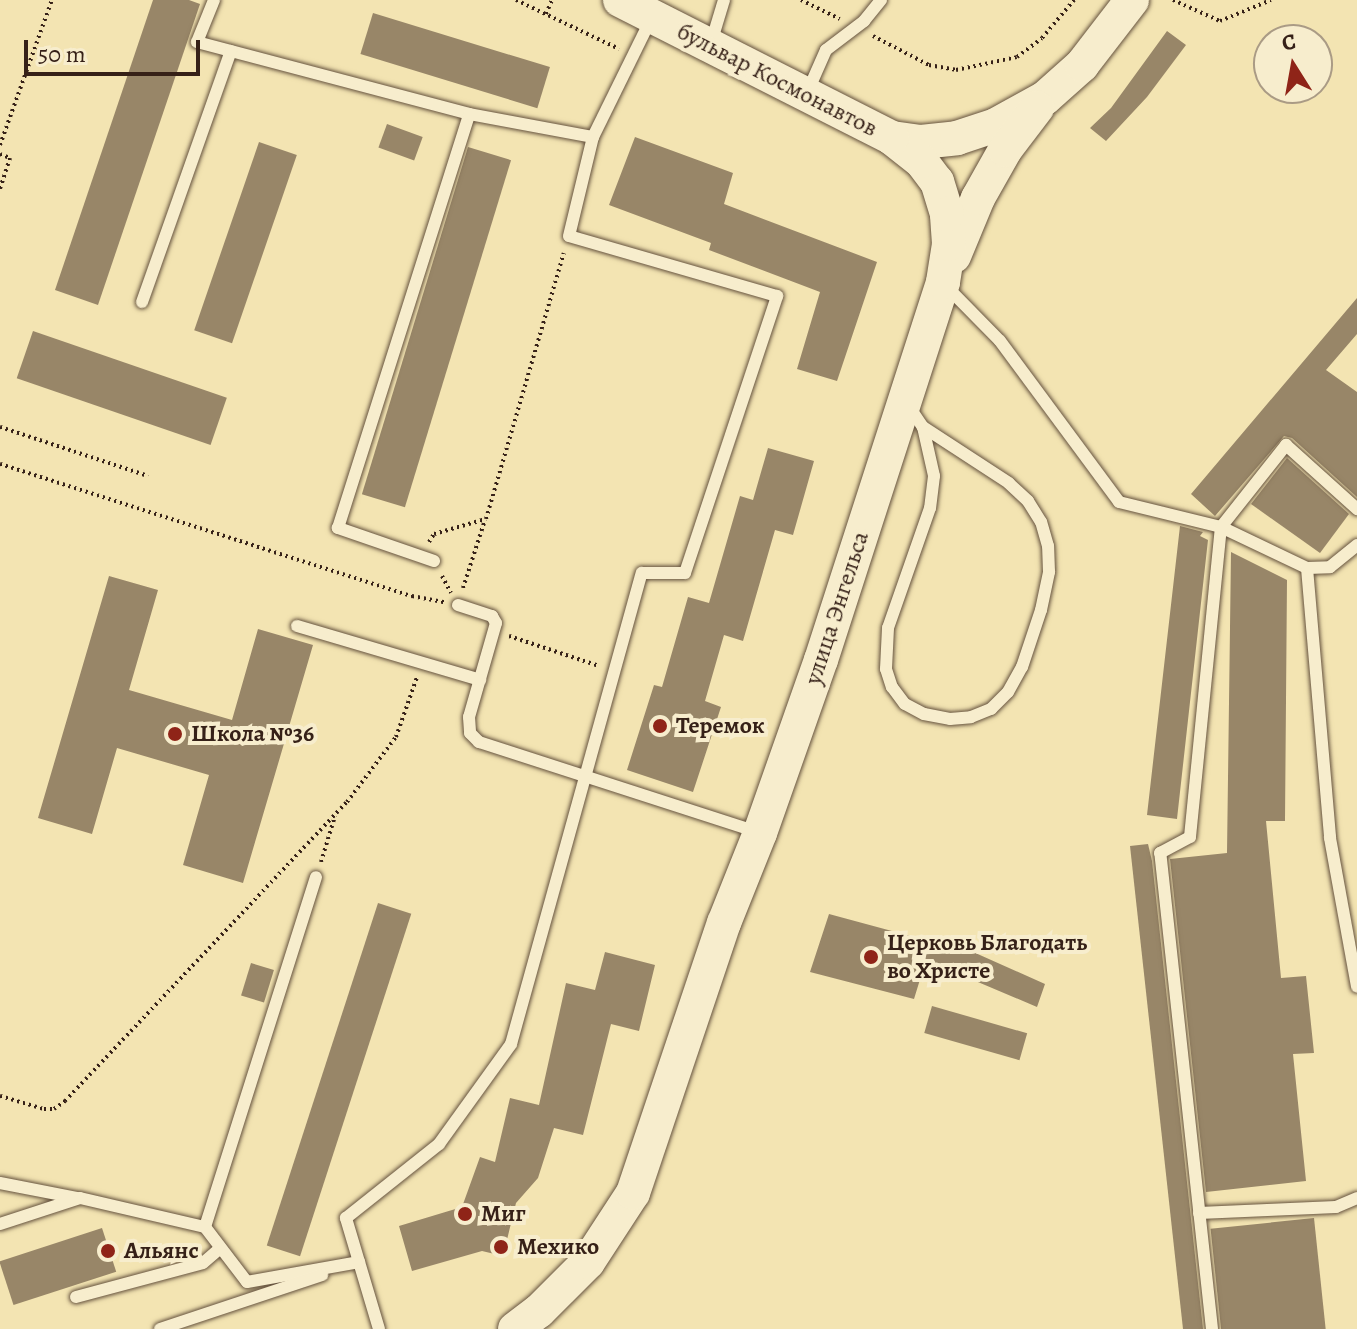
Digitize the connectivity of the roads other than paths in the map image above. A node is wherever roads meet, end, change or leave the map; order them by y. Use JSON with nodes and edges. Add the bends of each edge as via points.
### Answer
{"nodes":[{"id":1,"x":214,"y":0,"type":"edge"},
{"id":2,"x":620,"y":0,"type":"edge"},
{"id":3,"x":724,"y":0,"type":"edge"},
{"id":4,"x":881,"y":0,"type":"edge"},
{"id":5,"x":1132,"y":0,"type":"edge"},
{"id":6,"x":652,"y":16,"type":"junction"},
{"id":7,"x":710,"y":46,"type":"junction"},
{"id":8,"x":231,"y":51,"type":"junction"},
{"id":9,"x":806,"y":96,"type":"junction"},
{"id":10,"x":1045,"y":98,"type":"junction"},
{"id":11,"x":469,"y":114,"type":"junction"},
{"id":12,"x":593,"y":137,"type":"junction"},
{"id":13,"x":892,"y":138,"type":"junction"},
{"id":14,"x":943,"y":282,"type":"junction"},
{"id":15,"x":142,"y":302,"type":"dead end"},
{"id":16,"x":914,"y":413,"type":"junction"},
{"id":17,"x":1357,"y":509,"type":"edge"},
{"id":18,"x":1221,"y":527,"type":"junction"},
{"id":19,"x":1357,"y":545,"type":"edge"},
{"id":20,"x":434,"y":561,"type":"road end"},
{"id":21,"x":1307,"y":568,"type":"junction"},
{"id":22,"x":458,"y":605,"type":"road end"},
{"id":23,"x":297,"y":626,"type":"dead end"},
{"id":24,"x":480,"y":680,"type":"junction"},
{"id":25,"x":585,"y":776,"type":"junction"},
{"id":26,"x":760,"y":833,"type":"junction"},
{"id":27,"x":316,"y":877,"type":"road end"},
{"id":28,"x":1357,"y":987,"type":"edge"},
{"id":29,"x":0,"y":1183,"type":"edge"},
{"id":30,"x":80,"y":1198,"type":"junction"},
{"id":31,"x":1357,"y":1198,"type":"edge"},
{"id":32,"x":1199,"y":1213,"type":"junction"},
{"id":33,"x":0,"y":1224,"type":"edge"},
{"id":34,"x":205,"y":1227,"type":"junction"},
{"id":35,"x":220,"y":1248,"type":"junction"},
{"id":36,"x":359,"y":1262,"type":"junction"},
{"id":37,"x":76,"y":1297,"type":"dead end"},
{"id":38,"x":160,"y":1329,"type":"edge"},
{"id":39,"x":379,"y":1329,"type":"edge"},
{"id":40,"x":515,"y":1329,"type":"edge"},
{"id":41,"x":1212,"y":1329,"type":"edge"}],
"edges":[{"from":1,"to":8,"type":"lane","via":[[197,42]]},
{"from":2,"to":6,"type":"street","name":"бульвар Космонавтов"},
{"from":3,"to":7,"type":"lane"},
{"from":4,"to":9,"type":"lane","via":[[826,50]]},
{"from":5,"to":10,"type":"street","via":[[1082,65]]},
{"from":6,"to":7,"type":"street","name":"бульвар Космонавтов"},
{"from":6,"to":12,"type":"lane"},
{"from":7,"to":9,"type":"street","name":"бульвар Космонавтов"},
{"from":8,"to":11,"type":"lane"},
{"from":8,"to":15,"type":"lane"},
{"from":9,"to":13,"type":"street","name":"бульвар Космонавтов"},
{"from":10,"to":13,"type":"street","via":[[996,125],[957,138]]},
{"from":10,"to":14,"type":"street","via":[[1005,150],[978,198]]},
{"from":11,"to":12,"type":"lane"},
{"from":11,"to":20,"type":"lane","via":[[338,528]]},
{"from":12,"to":25,"type":"lane","via":[[569,236],[777,296],[685,573],[642,573]]},
{"from":13,"to":14,"type":"street","name":"улица Энгельса","via":[[937,182],[948,229]]},
{"from":14,"to":16,"type":"street","name":"улица Энгельса"},
{"from":14,"to":18,"type":"lane","via":[[1000,341],[1119,502]]},
{"from":16,"to":16,"type":"lane","via":[[934,476],[930,508],[888,628],[886,669],[905,704],[924,714],[971,717],[991,709],[1022,667],[1041,610],[1048,546],[1028,501]]},
{"from":16,"to":26,"type":"street","name":"улица Энгельса"},
{"from":17,"to":18,"type":"lane","via":[[1286,445]]},
{"from":18,"to":21,"type":"lane"},
{"from":18,"to":32,"type":"lane","via":[[1190,837],[1160,853]]},
{"from":19,"to":21,"type":"lane","via":[[1330,567]]},
{"from":21,"to":28,"type":"lane","via":[[1330,838]]},
{"from":22,"to":24,"type":"lane","via":[[492,616],[495,631]]},
{"from":23,"to":24,"type":"lane"},
{"from":24,"to":25,"type":"lane","via":[[469,717],[470,733],[479,742]]},
{"from":25,"to":26,"type":"lane"},
{"from":25,"to":36,"type":"lane","via":[[511,1044],[439,1144],[346,1218]]},
{"from":26,"to":40,"type":"street","name":"улица Энгельса","via":[[724,923],[633,1193],[588,1262]]},
{"from":27,"to":34,"type":"lane"},
{"from":29,"to":30,"type":"lane"},
{"from":30,"to":33,"type":"lane"},
{"from":30,"to":34,"type":"lane"},
{"from":31,"to":32,"type":"lane","via":[[1336,1207]]},
{"from":32,"to":41,"type":"lane"},
{"from":34,"to":35,"type":"lane"},
{"from":35,"to":36,"type":"lane","via":[[247,1282]]},
{"from":35,"to":37,"type":"lane","via":[[203,1263]]},
{"from":36,"to":38,"type":"lane"},
{"from":36,"to":39,"type":"lane"}]}
